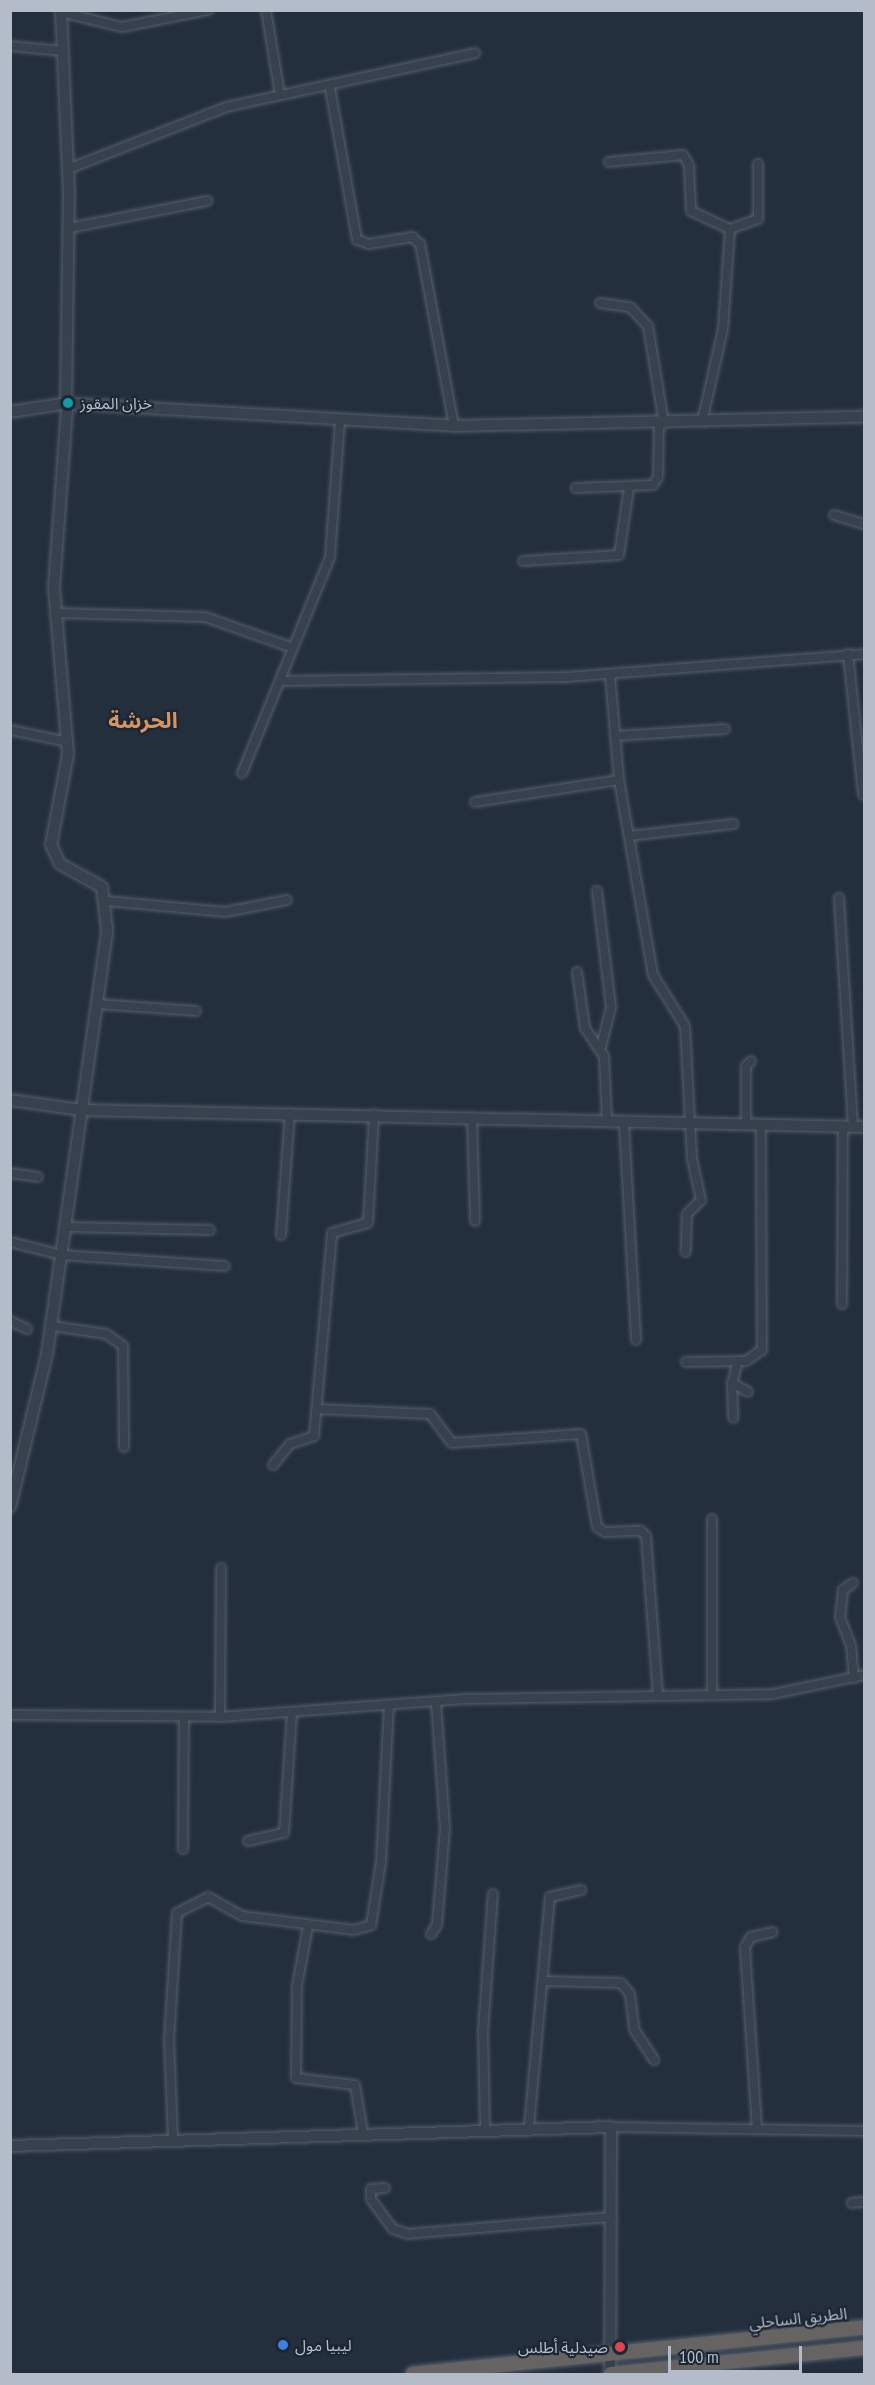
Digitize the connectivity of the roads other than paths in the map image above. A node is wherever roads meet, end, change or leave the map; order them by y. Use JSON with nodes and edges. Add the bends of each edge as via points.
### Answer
{"nodes":[{"id":1,"x":208,"y":10,"type":"edge"},
{"id":2,"x":266,"y":10,"type":"edge"},
{"id":3,"x":61,"y":11,"type":"edge"},
{"id":4,"x":10,"y":46,"type":"edge"},
{"id":5,"x":63,"y":51,"type":"junction"},
{"id":6,"x":475,"y":53,"type":"dead end"},
{"id":7,"x":330,"y":88,"type":"junction"},
{"id":8,"x":280,"y":95,"type":"junction"},
{"id":9,"x":609,"y":162,"type":"dead end"},
{"id":10,"x":758,"y":164,"type":"dead end"},
{"id":11,"x":68,"y":169,"type":"junction"},
{"id":12,"x":207,"y":201,"type":"dead end"},
{"id":13,"x":69,"y":228,"type":"junction"},
{"id":14,"x":730,"y":229,"type":"junction"},
{"id":15,"x":600,"y":303,"type":"dead end"},
{"id":16,"x":67,"y":403,"type":"junction"},
{"id":17,"x":10,"y":412,"type":"edge"},
{"id":18,"x":864,"y":417,"type":"edge"},
{"id":19,"x":340,"y":422,"type":"junction"},
{"id":20,"x":702,"y":422,"type":"junction"},
{"id":21,"x":662,"y":424,"type":"junction"},
{"id":22,"x":454,"y":426,"type":"junction"},
{"id":23,"x":576,"y":488,"type":"dead end"},
{"id":24,"x":629,"y":488,"type":"junction"},
{"id":25,"x":834,"y":515,"type":"dead end"},
{"id":26,"x":864,"y":524,"type":"edge"},
{"id":27,"x":523,"y":561,"type":"dead end"},
{"id":28,"x":55,"y":613,"type":"junction"},
{"id":29,"x":293,"y":648,"type":"junction"},
{"id":30,"x":848,"y":654,"type":"junction"},
{"id":31,"x":864,"y":654,"type":"edge"},
{"id":32,"x":610,"y":675,"type":"junction"},
{"id":33,"x":280,"y":681,"type":"junction"},
{"id":34,"x":725,"y":729,"type":"dead end"},
{"id":35,"x":10,"y":730,"type":"edge"},
{"id":36,"x":615,"y":736,"type":"junction"},
{"id":37,"x":68,"y":742,"type":"junction"},
{"id":38,"x":242,"y":772,"type":"dead end"},
{"id":39,"x":619,"y":780,"type":"junction"},
{"id":40,"x":863,"y":794,"type":"edge"},
{"id":41,"x":475,"y":802,"type":"dead end"},
{"id":42,"x":733,"y":824,"type":"dead end"},
{"id":43,"x":630,"y":836,"type":"junction"},
{"id":44,"x":597,"y":891,"type":"dead end"},
{"id":45,"x":839,"y":898,"type":"dead end"},
{"id":46,"x":287,"y":900,"type":"dead end"},
{"id":47,"x":107,"y":901,"type":"junction"},
{"id":48,"x":578,"y":972,"type":"dead end"},
{"id":49,"x":98,"y":1004,"type":"junction"},
{"id":50,"x":196,"y":1011,"type":"dead end"},
{"id":51,"x":601,"y":1047,"type":"junction"},
{"id":52,"x":752,"y":1061,"type":"dead end"},
{"id":53,"x":10,"y":1100,"type":"edge"},
{"id":54,"x":81,"y":1110,"type":"junction"},
{"id":55,"x":290,"y":1113,"type":"junction"},
{"id":56,"x":374,"y":1114,"type":"junction"},
{"id":57,"x":472,"y":1117,"type":"junction"},
{"id":58,"x":607,"y":1122,"type":"junction"},
{"id":59,"x":624,"y":1123,"type":"junction"},
{"id":60,"x":689,"y":1125,"type":"junction"},
{"id":61,"x":746,"y":1125,"type":"junction"},
{"id":62,"x":761,"y":1126,"type":"junction"},
{"id":63,"x":854,"y":1126,"type":"edge"},
{"id":64,"x":10,"y":1173,"type":"edge"},
{"id":65,"x":38,"y":1176,"type":"dead end"},
{"id":66,"x":475,"y":1221,"type":"dead end"},
{"id":67,"x":66,"y":1227,"type":"junction"},
{"id":68,"x":210,"y":1230,"type":"dead end"},
{"id":69,"x":281,"y":1235,"type":"dead end"},
{"id":70,"x":10,"y":1242,"type":"edge"},
{"id":71,"x":686,"y":1252,"type":"dead end"},
{"id":72,"x":62,"y":1255,"type":"junction"},
{"id":73,"x":225,"y":1266,"type":"dead end"},
{"id":74,"x":842,"y":1304,"type":"dead end"},
{"id":75,"x":10,"y":1321,"type":"edge"},
{"id":76,"x":52,"y":1326,"type":"junction"},
{"id":77,"x":27,"y":1329,"type":"dead end"},
{"id":78,"x":636,"y":1340,"type":"dead end"},
{"id":79,"x":738,"y":1361,"type":"junction"},
{"id":80,"x":686,"y":1362,"type":"dead end"},
{"id":81,"x":732,"y":1383,"type":"junction"},
{"id":82,"x":748,"y":1392,"type":"dead end"},
{"id":83,"x":317,"y":1410,"type":"junction"},
{"id":84,"x":733,"y":1418,"type":"dead end"},
{"id":85,"x":124,"y":1447,"type":"dead end"},
{"id":86,"x":273,"y":1465,"type":"dead end"},
{"id":87,"x":10,"y":1507,"type":"edge"},
{"id":88,"x":712,"y":1519,"type":"dead end"},
{"id":89,"x":221,"y":1568,"type":"dead end"},
{"id":90,"x":853,"y":1583,"type":"dead end"},
{"id":91,"x":864,"y":1675,"type":"edge"},
{"id":92,"x":854,"y":1678,"type":"junction"},
{"id":93,"x":712,"y":1695,"type":"junction"},
{"id":94,"x":658,"y":1696,"type":"junction"},
{"id":95,"x":436,"y":1701,"type":"junction"},
{"id":96,"x":389,"y":1705,"type":"junction"},
{"id":97,"x":292,"y":1712,"type":"junction"},
{"id":98,"x":10,"y":1715,"type":"edge"},
{"id":99,"x":184,"y":1717,"type":"junction"},
{"id":100,"x":220,"y":1717,"type":"junction"},
{"id":101,"x":248,"y":1841,"type":"dead end"},
{"id":102,"x":183,"y":1849,"type":"dead end"},
{"id":103,"x":581,"y":1890,"type":"dead end"},
{"id":104,"x":493,"y":1894,"type":"dead end"},
{"id":105,"x":309,"y":1926,"type":"junction"},
{"id":106,"x":772,"y":1932,"type":"dead end"},
{"id":107,"x":431,"y":1934,"type":"dead end"},
{"id":108,"x":543,"y":1982,"type":"junction"},
{"id":109,"x":654,"y":2060,"type":"dead end"},
{"id":110,"x":484,"y":2127,"type":"junction"},
{"id":111,"x":529,"y":2127,"type":"junction"},
{"id":112,"x":611,"y":2127,"type":"junction"},
{"id":113,"x":757,"y":2129,"type":"junction"},
{"id":114,"x":864,"y":2131,"type":"edge"},
{"id":115,"x":363,"y":2133,"type":"junction"},
{"id":116,"x":173,"y":2139,"type":"junction"},
{"id":117,"x":10,"y":2146,"type":"edge"},
{"id":118,"x":385,"y":2188,"type":"dead end"},
{"id":119,"x":864,"y":2202,"type":"edge"},
{"id":120,"x":852,"y":2203,"type":"dead end"},
{"id":121,"x":612,"y":2217,"type":"junction"},
{"id":122,"x":864,"y":2327,"type":"edge"},
{"id":123,"x":864,"y":2348,"type":"edge"},
{"id":124,"x":610,"y":2354,"type":"junction"},
{"id":125,"x":413,"y":2374,"type":"edge"},
{"id":126,"x":611,"y":2374,"type":"edge"}],
"edges":[{"from":1,"to":3,"type":"street","via":[[122,27]]},
{"from":2,"to":8,"type":"street"},
{"from":3,"to":5,"type":"street"},
{"from":4,"to":5,"type":"street"},
{"from":5,"to":11,"type":"street"},
{"from":6,"to":7,"type":"street","via":[[399,67]]},
{"from":7,"to":8,"type":"street"},
{"from":7,"to":22,"type":"street","via":[[357,240],[369,244],[412,237],[420,244]]},
{"from":8,"to":11,"type":"street","via":[[172,125]]},
{"from":9,"to":14,"type":"street","via":[[683,155],[689,165],[691,211]]},
{"from":10,"to":14,"type":"street","via":[[758,219]]},
{"from":11,"to":13,"type":"street"},
{"from":12,"to":13,"type":"street"},
{"from":13,"to":16,"type":"street"},
{"from":14,"to":20,"type":"street","via":[[723,329]]},
{"from":15,"to":21,"type":"street","via":[[630,307],[643,318]]},
{"from":16,"to":17,"type":"street"},
{"from":16,"to":19,"type":"street","via":[[133,404]]},
{"from":16,"to":28,"type":"street","via":[[56,518]]},
{"from":18,"to":20,"type":"street"},
{"from":19,"to":22,"type":"street"},
{"from":19,"to":29,"type":"street","via":[[330,557]]},
{"from":20,"to":21,"type":"street"},
{"from":21,"to":22,"type":"street"},
{"from":21,"to":24,"type":"street","via":[[656,482]]},
{"from":23,"to":24,"type":"street"},
{"from":24,"to":27,"type":"street","via":[[619,555]]},
{"from":25,"to":26,"type":"street"},
{"from":28,"to":29,"type":"street","via":[[205,617]]},
{"from":28,"to":37,"type":"street"},
{"from":29,"to":33,"type":"street"},
{"from":30,"to":31,"type":"street"},
{"from":30,"to":32,"type":"street"},
{"from":30,"to":40,"type":"street"},
{"from":32,"to":33,"type":"street"},
{"from":32,"to":36,"type":"street"},
{"from":33,"to":38,"type":"street"},
{"from":34,"to":36,"type":"street"},
{"from":35,"to":37,"type":"street"},
{"from":36,"to":39,"type":"street"},
{"from":37,"to":47,"type":"street","via":[[51,851],[60,864],[102,887]]},
{"from":39,"to":41,"type":"street"},
{"from":39,"to":43,"type":"street"},
{"from":42,"to":43,"type":"street"},
{"from":43,"to":60,"type":"street","via":[[655,982],[684,1022]]},
{"from":44,"to":51,"type":"street","via":[[611,1007]]},
{"from":45,"to":63,"type":"street"},
{"from":46,"to":47,"type":"street","via":[[225,912]]},
{"from":47,"to":49,"type":"street"},
{"from":48,"to":51,"type":"street","via":[[585,1028]]},
{"from":49,"to":50,"type":"street"},
{"from":49,"to":54,"type":"street"},
{"from":51,"to":58,"type":"street"},
{"from":52,"to":61,"type":"street","via":[[746,1066]]},
{"from":53,"to":54,"type":"street"},
{"from":54,"to":55,"type":"street"},
{"from":54,"to":67,"type":"street"},
{"from":55,"to":56,"type":"street"},
{"from":55,"to":69,"type":"street"},
{"from":56,"to":57,"type":"street"},
{"from":56,"to":83,"type":"street","via":[[367,1224],[339,1227],[332,1233]]},
{"from":57,"to":58,"type":"street"},
{"from":57,"to":66,"type":"street"},
{"from":58,"to":59,"type":"street"},
{"from":59,"to":60,"type":"street"},
{"from":59,"to":78,"type":"street"},
{"from":60,"to":61,"type":"street"},
{"from":60,"to":71,"type":"street","via":[[701,1200],[686,1215]]},
{"from":61,"to":62,"type":"street"},
{"from":62,"to":63,"type":"street"},
{"from":62,"to":79,"type":"street","via":[[763,1344],[758,1358]]},
{"from":63,"to":74,"type":"street"},
{"from":64,"to":65,"type":"street"},
{"from":67,"to":68,"type":"street"},
{"from":67,"to":72,"type":"street"},
{"from":70,"to":72,"type":"street"},
{"from":72,"to":73,"type":"street"},
{"from":72,"to":76,"type":"street"},
{"from":75,"to":77,"type":"street"},
{"from":76,"to":85,"type":"street","via":[[106,1334],[123,1346]]},
{"from":76,"to":87,"type":"street"},
{"from":79,"to":80,"type":"street"},
{"from":79,"to":81,"type":"street"},
{"from":81,"to":82,"type":"street"},
{"from":81,"to":84,"type":"street"},
{"from":83,"to":86,"type":"street","via":[[314,1436],[290,1444]]},
{"from":83,"to":94,"type":"street","via":[[430,1414],[452,1443],[581,1434],[597,1527],[605,1532],[641,1531],[646,1536]]},
{"from":88,"to":93,"type":"street"},
{"from":89,"to":100,"type":"street"},
{"from":90,"to":92,"type":"street","via":[[843,1590],[840,1617],[851,1645]]},
{"from":91,"to":92,"type":"street"},
{"from":92,"to":93,"type":"street","via":[[803,1690]]},
{"from":93,"to":94,"type":"street"},
{"from":94,"to":95,"type":"street"},
{"from":95,"to":96,"type":"street"},
{"from":95,"to":107,"type":"street","via":[[445,1828],[437,1925]]},
{"from":96,"to":97,"type":"street"},
{"from":96,"to":105,"type":"street","via":[[374,1919],[363,1929]]},
{"from":97,"to":100,"type":"street"},
{"from":97,"to":101,"type":"street","via":[[284,1833]]},
{"from":98,"to":99,"type":"street"},
{"from":99,"to":100,"type":"street"},
{"from":99,"to":102,"type":"street"},
{"from":103,"to":108,"type":"street","via":[[550,1897]]},
{"from":104,"to":110,"type":"street","via":[[483,2032]]},
{"from":105,"to":115,"type":"street","via":[[297,1986],[296,2078],[355,2085]]},
{"from":105,"to":116,"type":"street","via":[[239,1916],[208,1897],[177,1913],[169,2040]]},
{"from":106,"to":113,"type":"street","via":[[751,1937],[745,1947]]},
{"from":108,"to":109,"type":"street","via":[[621,1983],[630,1994],[634,2029]]},
{"from":108,"to":111,"type":"street"},
{"from":110,"to":111,"type":"street"},
{"from":110,"to":115,"type":"street"},
{"from":111,"to":112,"type":"street"},
{"from":112,"to":113,"type":"street"},
{"from":112,"to":121,"type":"street"},
{"from":113,"to":114,"type":"street"},
{"from":115,"to":116,"type":"street"},
{"from":116,"to":117,"type":"street"},
{"from":118,"to":121,"type":"street","via":[[371,2189],[371,2199],[393,2229],[408,2234]]},
{"from":119,"to":120,"type":"street"},
{"from":121,"to":124,"type":"street"},
{"from":122,"to":124,"type":"highway","name":"الطريق الساحلي"},
{"from":123,"to":126,"type":"highway"},
{"from":124,"to":125,"type":"highway","name":"الطريق الساحلي"},
{"from":124,"to":126,"type":"street"}]}
